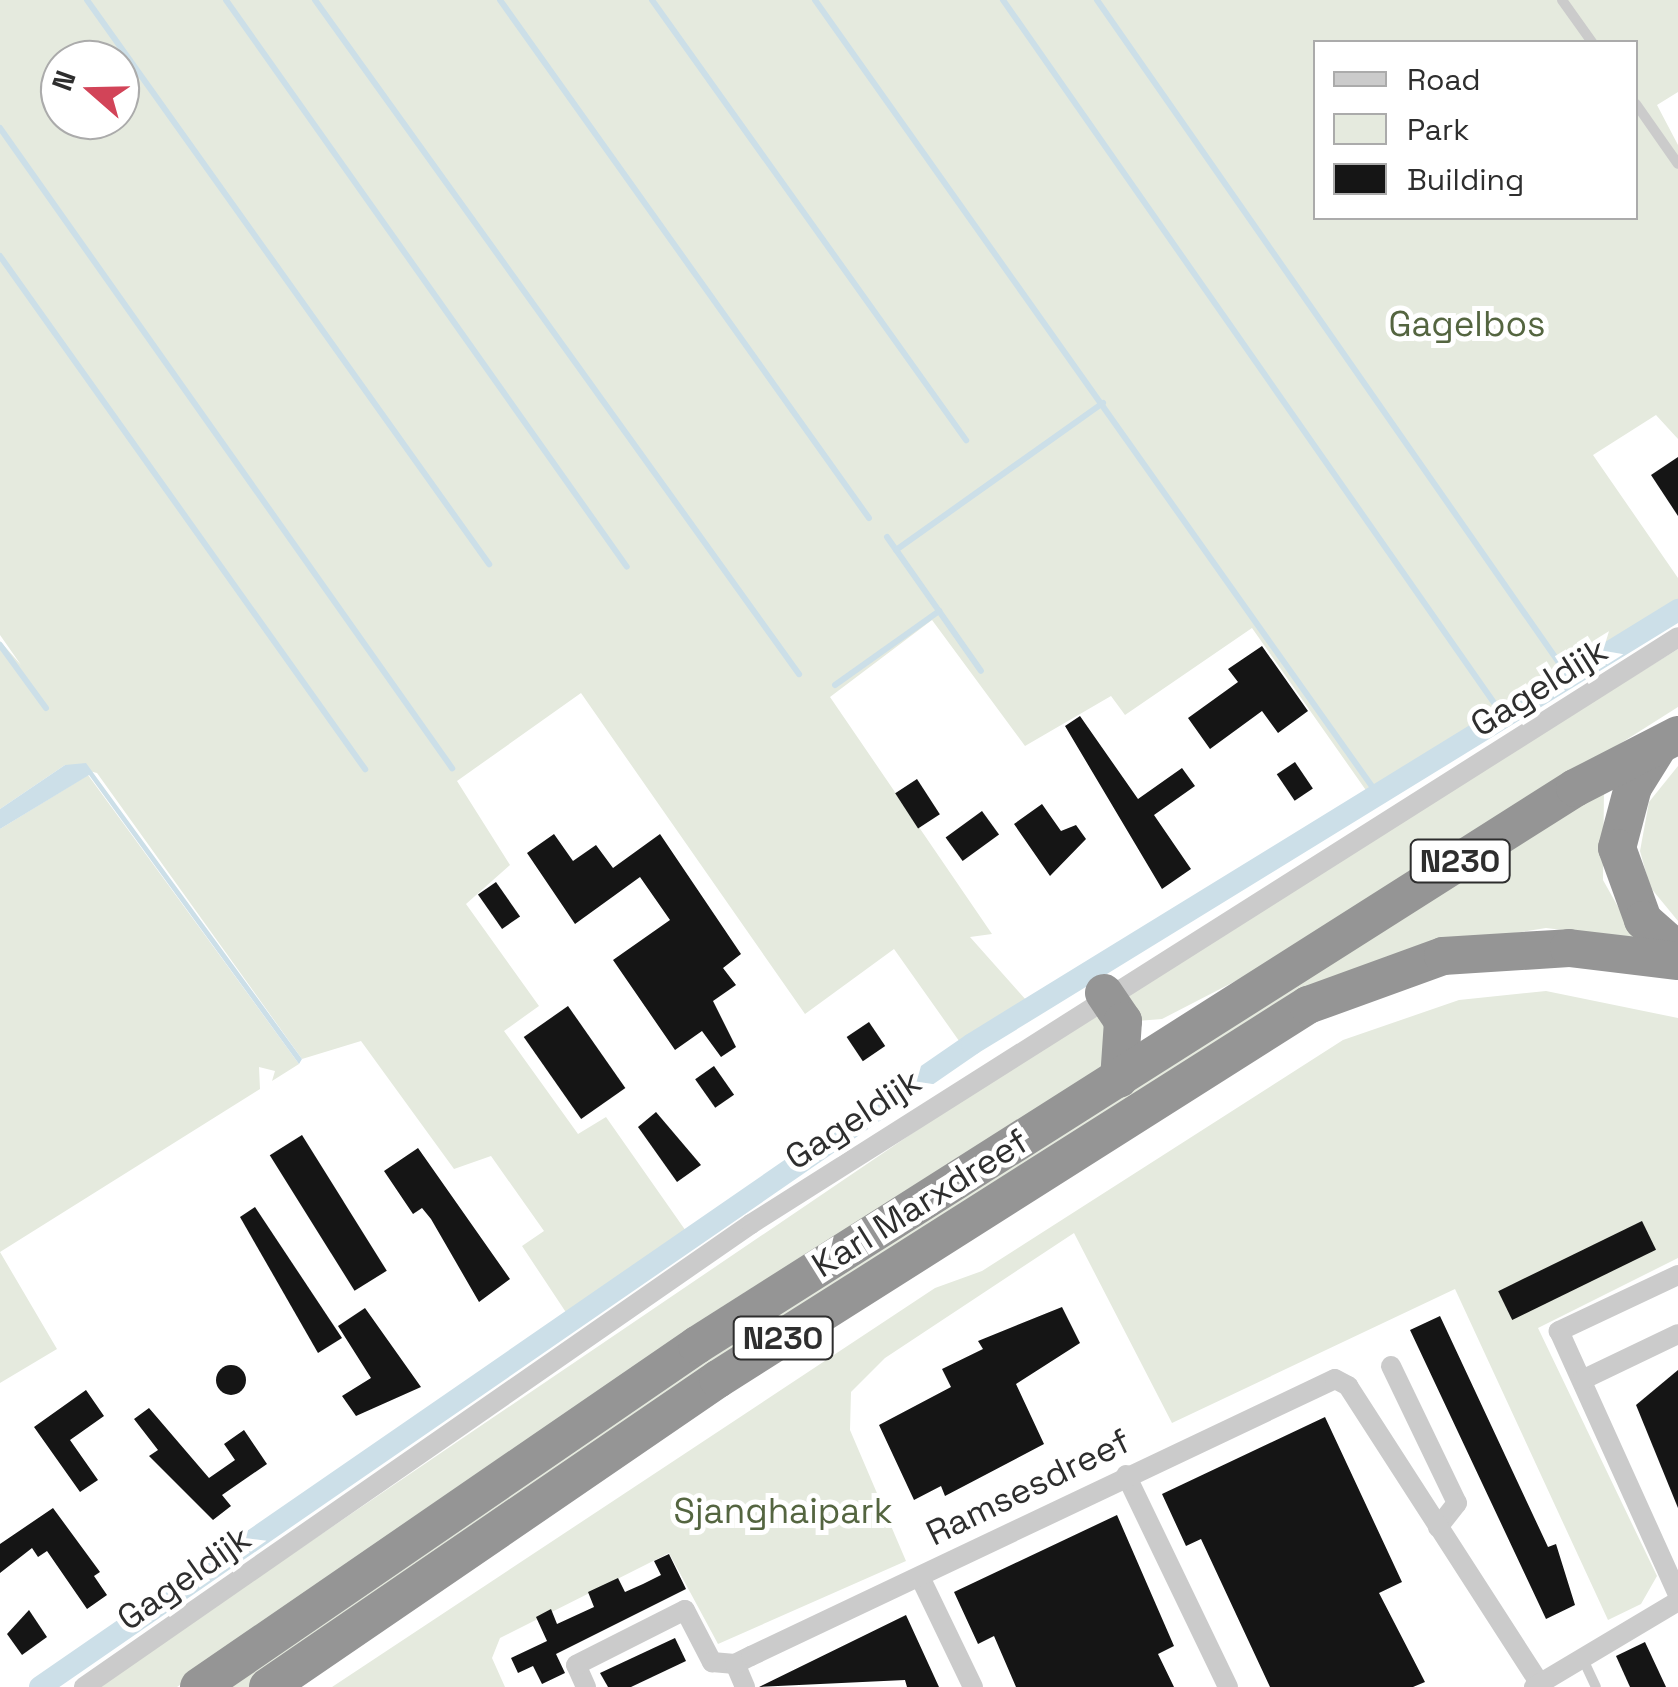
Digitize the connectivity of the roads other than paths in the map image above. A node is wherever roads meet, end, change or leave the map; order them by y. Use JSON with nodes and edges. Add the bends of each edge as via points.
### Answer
{"nodes":[{"id":1,"x":1562,"y":0,"type":"edge"},
{"id":2,"x":1591,"y":40,"type":"edge"},
{"id":3,"x":1638,"y":107,"type":"edge"},
{"id":4,"x":1678,"y":164,"type":"edge"},
{"id":5,"x":1678,"y":637,"type":"edge"},
{"id":6,"x":1668,"y":741,"type":"edge"},
{"id":7,"x":1678,"y":950,"type":"edge"},
{"id":8,"x":1678,"y":961,"type":"edge"},
{"id":9,"x":1113,"y":1007,"type":"junction"},
{"id":10,"x":1192,"y":1032,"type":"junction"},
{"id":11,"x":1118,"y":1080,"type":"junction"},
{"id":12,"x":1678,"y":1276,"type":"edge"},
{"id":13,"x":1678,"y":1334,"type":"edge"},
{"id":14,"x":1391,"y":1366,"type":"dead end"},
{"id":15,"x":1582,"y":1380,"type":"junction"},
{"id":16,"x":1126,"y":1475,"type":"junction"},
{"id":17,"x":1438,"y":1527,"type":"junction"},
{"id":18,"x":920,"y":1577,"type":"junction"},
{"id":19,"x":1678,"y":1597,"type":"edge"},
{"id":20,"x":1580,"y":1654,"type":"junction"},
{"id":21,"x":743,"y":1660,"type":"junction"},
{"id":22,"x":1538,"y":1686,"type":"edge"},
{"id":23,"x":84,"y":1687,"type":"edge"},
{"id":24,"x":199,"y":1687,"type":"edge"},
{"id":25,"x":268,"y":1687,"type":"edge"},
{"id":26,"x":586,"y":1687,"type":"edge"},
{"id":27,"x":745,"y":1687,"type":"edge"},
{"id":28,"x":972,"y":1687,"type":"edge"},
{"id":29,"x":1228,"y":1687,"type":"edge"},
{"id":30,"x":1596,"y":1687,"type":"edge"}],
"edges":[{"from":1,"to":2,"type":"lane"},
{"from":3,"to":4,"type":"lane"},
{"from":5,"to":9,"type":"street","name":"Gageldijk"},
{"from":6,"to":7,"type":"highway","number":"N230","via":[[1626,802],[1617,848],[1643,920]]},
{"from":6,"to":10,"type":"highway","name":"Karl Marxdreef","number":"N230","via":[[1575,788]]},
{"from":8,"to":25,"type":"highway","name":"Karl Marxdreef","number":"N230","via":[[1569,948],[1442,956],[1308,1005],[718,1380]]},
{"from":9,"to":10,"type":"highway","via":[[1155,1034]]},
{"from":9,"to":11,"type":"highway"},
{"from":9,"to":23,"type":"street","name":"Gageldijk"},
{"from":10,"to":11,"type":"highway","name":"Karl Marxdreef","number":"N230"},
{"from":11,"to":24,"type":"highway","name":"Karl Marxdreef","number":"N230","via":[[697,1345]]},
{"from":12,"to":15,"type":"street","via":[[1559,1332]]},
{"from":13,"to":15,"type":"street"},
{"from":14,"to":17,"type":"street","via":[[1458,1503]]},
{"from":15,"to":19,"type":"street"},
{"from":16,"to":17,"type":"street","name":"Ramsesdreef","via":[[1335,1380],[1348,1386]]},
{"from":16,"to":18,"type":"street","name":"Ramsesdreef"},
{"from":16,"to":29,"type":"street"},
{"from":17,"to":22,"type":"street"},
{"from":18,"to":21,"type":"street","name":"Ramsesdreef"},
{"from":18,"to":28,"type":"street"},
{"from":19,"to":20,"type":"street"},
{"from":20,"to":22,"type":"street"},
{"from":20,"to":30,"type":"lane"},
{"from":21,"to":26,"type":"street","via":[[712,1662],[685,1610],[576,1665]]},
{"from":21,"to":27,"type":"street"}]}
